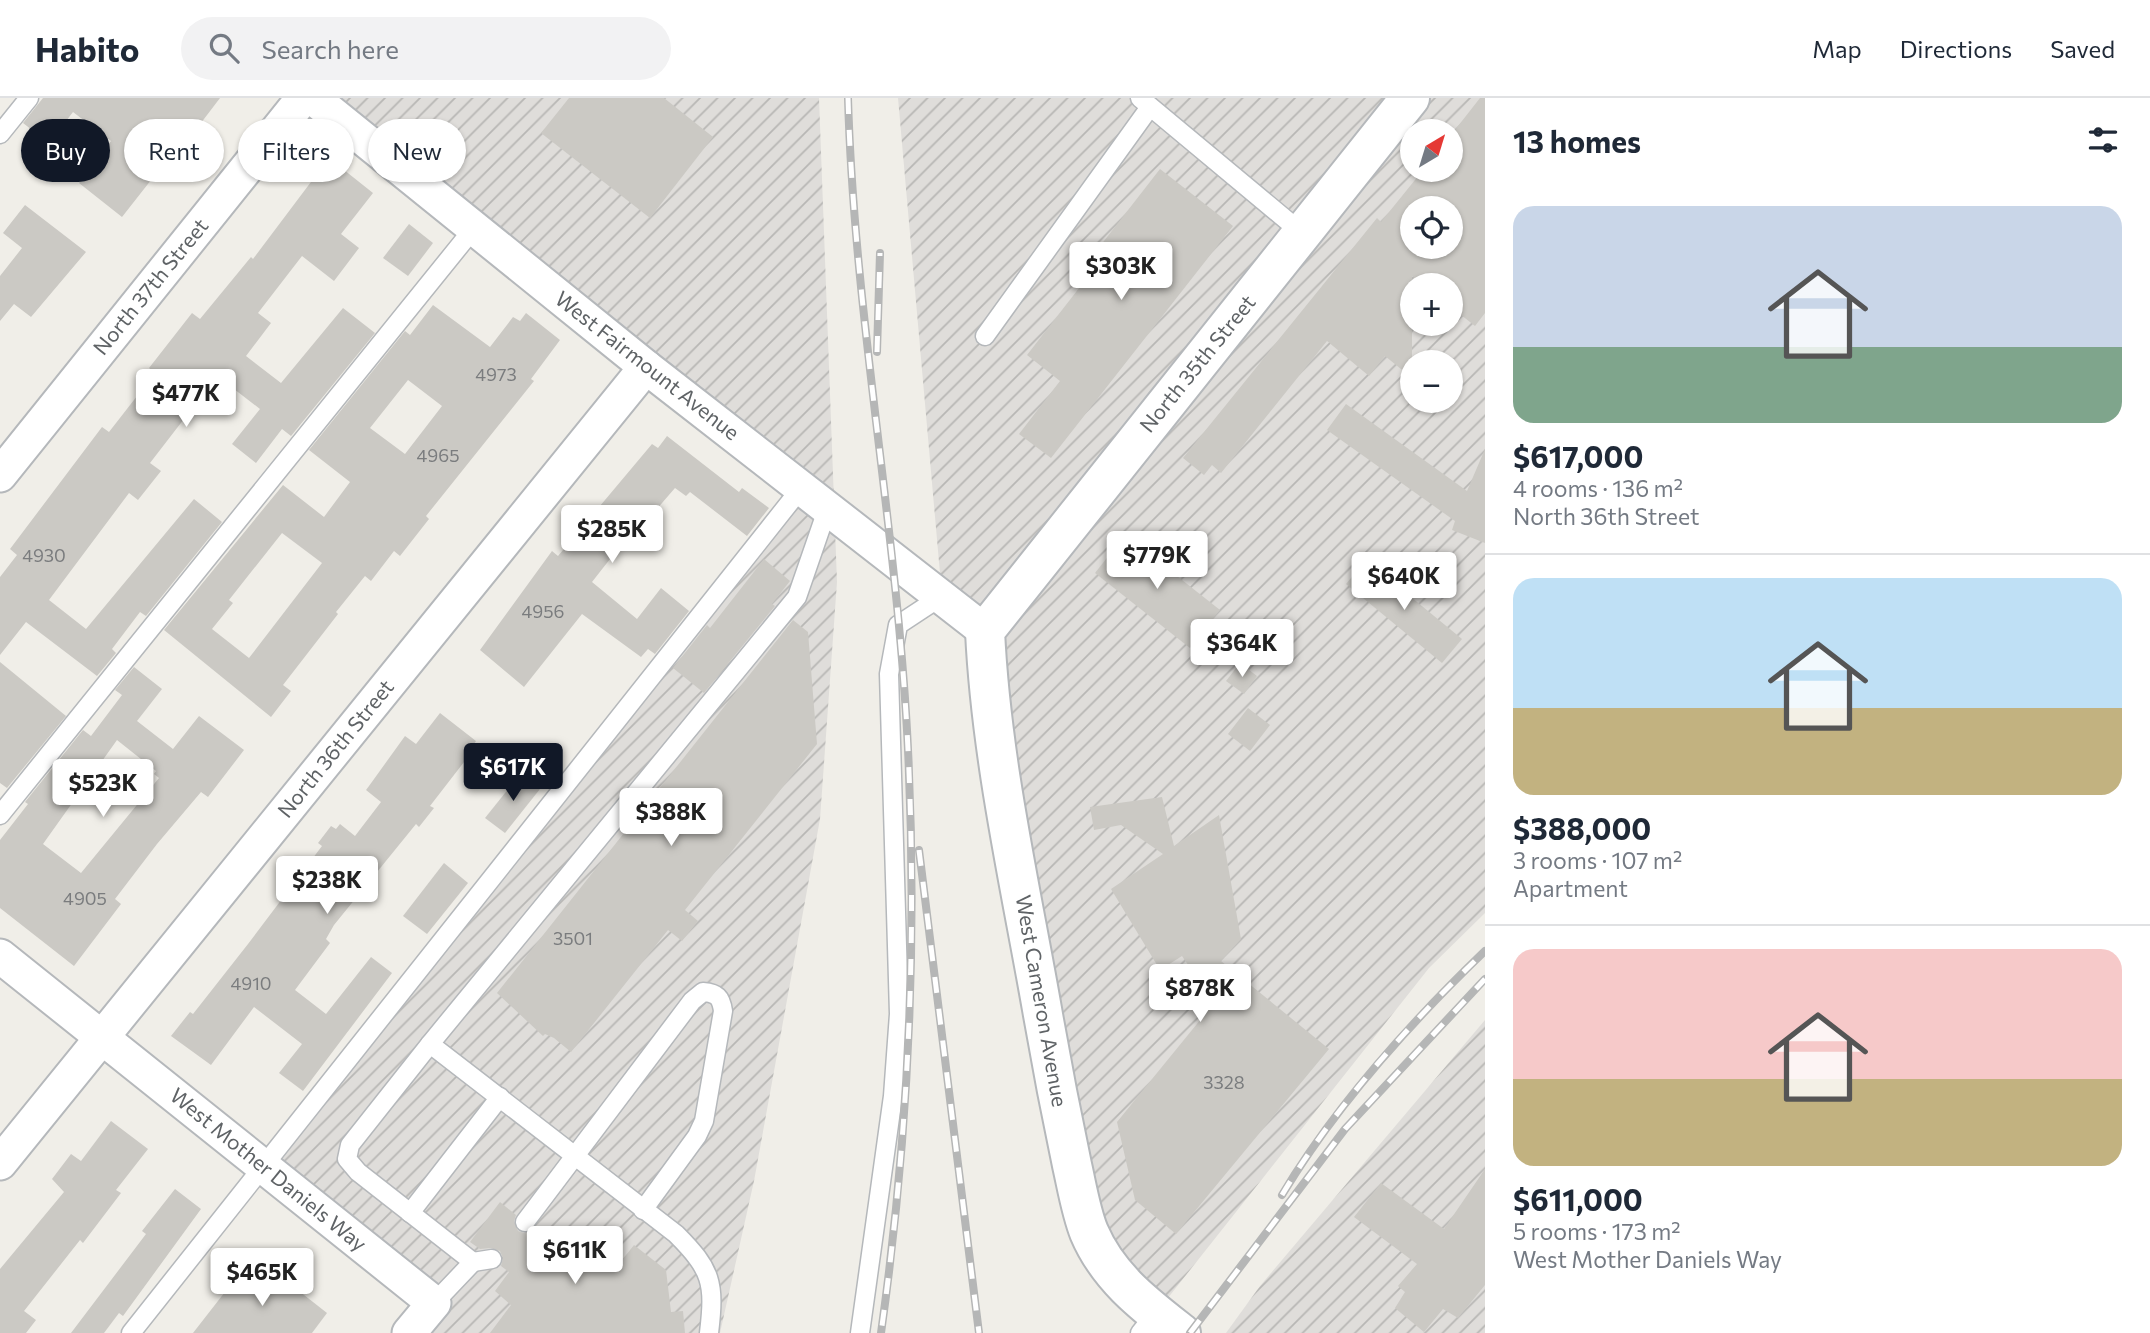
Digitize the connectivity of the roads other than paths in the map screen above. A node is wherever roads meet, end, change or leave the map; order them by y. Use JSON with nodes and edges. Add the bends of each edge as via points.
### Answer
{"nodes":[{"id":1,"x":29,"y":98,"type":"edge"},
{"id":2,"x":303,"y":98,"type":"edge"},
{"id":3,"x":313,"y":98,"type":"edge"},
{"id":4,"x":1410,"y":98,"type":"edge"},
{"id":5,"x":1145,"y":102,"type":"edge"},
{"id":6,"x":0,"y":134,"type":"edge"},
{"id":7,"x":474,"y":228,"type":"junction"},
{"id":8,"x":1302,"y":233,"type":"junction"},
{"id":9,"x":985,"y":336,"type":"dead end"},
{"id":10,"x":646,"y":367,"type":"junction"},
{"id":11,"x":0,"y":475,"type":"edge"},
{"id":12,"x":802,"y":487,"type":"junction"},
{"id":13,"x":828,"y":507,"type":"junction"},
{"id":14,"x":942,"y":596,"type":"junction"},
{"id":15,"x":985,"y":631,"type":"junction"},
{"id":16,"x":0,"y":815,"type":"edge"},
{"id":17,"x":0,"y":956,"type":"edge"},
{"id":18,"x":101,"y":1037,"type":"junction"},
{"id":19,"x":430,"y":1044,"type":"junction"},
{"id":20,"x":500,"y":1097,"type":"junction"},
{"id":21,"x":577,"y":1156,"type":"junction"},
{"id":22,"x":0,"y":1163,"type":"edge"},
{"id":23,"x":264,"y":1167,"type":"junction"},
{"id":24,"x":643,"y":1210,"type":"junction"},
{"id":25,"x":410,"y":1213,"type":"junction"},
{"id":26,"x":525,"y":1222,"type":"dead end"},
{"id":27,"x":492,"y":1259,"type":"dead end"},
{"id":28,"x":473,"y":1262,"type":"junction"},
{"id":29,"x":433,"y":1303,"type":"junction"},
{"id":30,"x":1159,"y":1326,"type":"edge"},
{"id":31,"x":131,"y":1333,"type":"edge"},
{"id":32,"x":410,"y":1333,"type":"edge"},
{"id":33,"x":709,"y":1333,"type":"edge"},
{"id":34,"x":860,"y":1333,"type":"edge"}],
"edges":[{"from":1,"to":6,"type":"lane"},
{"from":2,"to":11,"type":"street","name":"North 37th Street"},
{"from":3,"to":7,"type":"street","name":"West Fairmount Avenue"},
{"from":4,"to":8,"type":"street","name":"North 35th Street"},
{"from":5,"to":8,"type":"lane"},
{"from":5,"to":9,"type":"lane"},
{"from":7,"to":10,"type":"street","name":"West Fairmount Avenue"},
{"from":7,"to":16,"type":"lane"},
{"from":8,"to":15,"type":"street","name":"North 35th Street"},
{"from":10,"to":12,"type":"street","name":"West Fairmount Avenue"},
{"from":10,"to":18,"type":"street","name":"North 36th Street"},
{"from":12,"to":13,"type":"street","name":"West Fairmount Avenue"},
{"from":12,"to":23,"type":"lane"},
{"from":13,"to":14,"type":"street","name":"West Fairmount Avenue"},
{"from":13,"to":19,"type":"lane","via":[[797,597]]},
{"from":14,"to":15,"type":"street","name":"West Fairmount Avenue"},
{"from":14,"to":34,"type":"lane","via":[[898,625],[889,674],[899,1014],[893,1096]]},
{"from":15,"to":30,"type":"street","name":"West Cameron Avenue","via":[[999,763],[1058,1104],[1080,1201],[1089,1231],[1114,1275]]},
{"from":17,"to":18,"type":"street","name":"West Mother Daniels Way"},
{"from":18,"to":22,"type":"street","name":"North 36th Street"},
{"from":18,"to":23,"type":"street","name":"West Mother Daniels Way"},
{"from":19,"to":20,"type":"lane"},
{"from":19,"to":25,"type":"lane","via":[[347,1158]]},
{"from":20,"to":21,"type":"lane"},
{"from":20,"to":25,"type":"lane"},
{"from":21,"to":24,"type":"lane"},
{"from":21,"to":24,"type":"lane","via":[[692,1001],[703,992],[715,993],[722,999],[723,1011],[704,1121]]},
{"from":21,"to":26,"type":"lane"},
{"from":23,"to":29,"type":"street","name":"West Mother Daniels Way"},
{"from":23,"to":31,"type":"lane"},
{"from":24,"to":33,"type":"lane","via":[[676,1234],[709,1273],[713,1296]]},
{"from":25,"to":28,"type":"lane"},
{"from":27,"to":28,"type":"lane"},
{"from":28,"to":29,"type":"lane"},
{"from":29,"to":32,"type":"street"}]}
